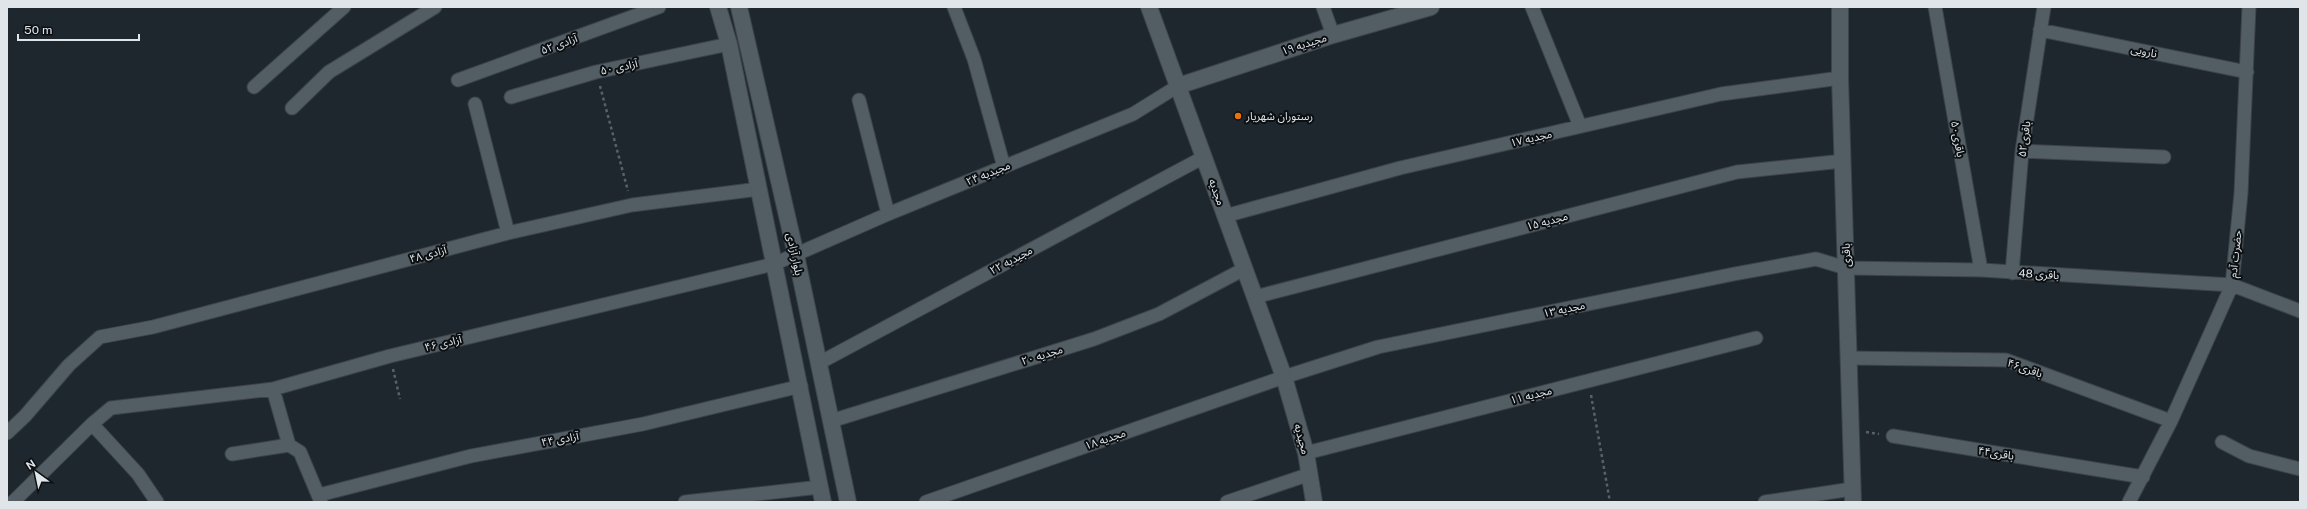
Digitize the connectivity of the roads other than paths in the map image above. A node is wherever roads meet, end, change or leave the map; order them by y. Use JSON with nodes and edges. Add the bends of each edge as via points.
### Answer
{"nodes":[{"id":1,"x":344,"y":7,"type":"edge"},
{"id":2,"x":435,"y":7,"type":"edge"},
{"id":3,"x":659,"y":7,"type":"edge"},
{"id":4,"x":718,"y":7,"type":"edge"},
{"id":5,"x":739,"y":7,"type":"edge"},
{"id":6,"x":954,"y":7,"type":"edge"},
{"id":7,"x":1149,"y":7,"type":"edge"},
{"id":8,"x":1323,"y":7,"type":"edge"},
{"id":9,"x":1431,"y":7,"type":"edge"},
{"id":10,"x":1532,"y":7,"type":"edge"},
{"id":11,"x":1840,"y":7,"type":"edge"},
{"id":12,"x":1935,"y":7,"type":"edge"},
{"id":13,"x":2044,"y":7,"type":"edge"},
{"id":14,"x":2249,"y":7,"type":"edge"},
{"id":15,"x":2040,"y":30,"type":"junction"},
{"id":16,"x":1332,"y":35,"type":"junction"},
{"id":17,"x":729,"y":44,"type":"junction"},
{"id":18,"x":2247,"y":72,"type":"junction"},
{"id":19,"x":1840,"y":78,"type":"junction"},
{"id":20,"x":458,"y":80,"type":"dead end"},
{"id":21,"x":1178,"y":86,"type":"junction"},
{"id":22,"x":254,"y":87,"type":"dead end"},
{"id":23,"x":511,"y":97,"type":"dead end"},
{"id":24,"x":859,"y":100,"type":"dead end"},
{"id":25,"x":475,"y":104,"type":"dead end"},
{"id":26,"x":292,"y":108,"type":"dead end"},
{"id":27,"x":1580,"y":126,"type":"junction"},
{"id":28,"x":2022,"y":151,"type":"junction"},
{"id":29,"x":1204,"y":157,"type":"junction"},
{"id":30,"x":2164,"y":157,"type":"dead end"},
{"id":31,"x":1843,"y":161,"type":"junction"},
{"id":32,"x":1004,"y":167,"type":"junction"},
{"id":33,"x":780,"y":184,"type":"junction"},
{"id":34,"x":759,"y":189,"type":"junction"},
{"id":35,"x":888,"y":214,"type":"junction"},
{"id":36,"x":1225,"y":216,"type":"junction"},
{"id":37,"x":508,"y":233,"type":"junction"},
{"id":38,"x":796,"y":255,"type":"junction"},
{"id":39,"x":774,"y":264,"type":"junction"},
{"id":40,"x":1846,"y":268,"type":"junction"},
{"id":41,"x":1244,"y":269,"type":"junction"},
{"id":42,"x":1981,"y":270,"type":"junction"},
{"id":43,"x":2012,"y":273,"type":"junction"},
{"id":44,"x":2232,"y":285,"type":"junction"},
{"id":45,"x":1255,"y":297,"type":"junction"},
{"id":46,"x":2300,"y":311,"type":"edge"},
{"id":47,"x":1756,"y":338,"type":"dead end"},
{"id":48,"x":1848,"y":358,"type":"junction"},
{"id":49,"x":819,"y":363,"type":"junction"},
{"id":50,"x":1284,"y":376,"type":"junction"},
{"id":51,"x":801,"y":386,"type":"junction"},
{"id":52,"x":273,"y":389,"type":"junction"},
{"id":53,"x":831,"y":421,"type":"junction"},
{"id":54,"x":2171,"y":421,"type":"junction"},
{"id":55,"x":92,"y":424,"type":"junction"},
{"id":56,"x":7,"y":433,"type":"edge"},
{"id":57,"x":1893,"y":436,"type":"road end"},
{"id":58,"x":2222,"y":442,"type":"dead end"},
{"id":59,"x":289,"y":444,"type":"junction"},
{"id":60,"x":1306,"y":452,"type":"junction"},
{"id":61,"x":232,"y":454,"type":"dead end"},
{"id":62,"x":2300,"y":469,"type":"edge"},
{"id":63,"x":1310,"y":474,"type":"junction"},
{"id":64,"x":2143,"y":477,"type":"junction"},
{"id":65,"x":822,"y":494,"type":"edge"},
{"id":66,"x":1852,"y":496,"type":"edge"},
{"id":67,"x":320,"y":499,"type":"edge"},
{"id":68,"x":13,"y":502,"type":"edge"},
{"id":69,"x":157,"y":502,"type":"edge"},
{"id":70,"x":685,"y":502,"type":"edge"},
{"id":71,"x":848,"y":502,"type":"edge"},
{"id":72,"x":926,"y":502,"type":"edge"},
{"id":73,"x":1227,"y":502,"type":"edge"},
{"id":74,"x":1314,"y":502,"type":"edge"},
{"id":75,"x":1765,"y":502,"type":"edge"},
{"id":76,"x":2128,"y":502,"type":"edge"}],
"edges":[{"from":1,"to":22,"type":"street"},
{"from":2,"to":26,"type":"street","via":[[329,72]]},
{"from":3,"to":20,"type":"street","name":"آزادی ۵۲"},
{"from":4,"to":17,"type":"street","name":"بلوار آزادی"},
{"from":5,"to":33,"type":"street","name":"بلوار آزادی"},
{"from":6,"to":32,"type":"street","via":[[974,59]]},
{"from":7,"to":21,"type":"street","name":"مجدیه"},
{"from":8,"to":16,"type":"street"},
{"from":9,"to":16,"type":"street","name":"مجیدیه ۱۹"},
{"from":10,"to":27,"type":"street"},
{"from":11,"to":19,"type":"street","name":"باقری"},
{"from":12,"to":42,"type":"street","name":"باقری۵۰"},
{"from":13,"to":15,"type":"street","name":"باقری۵۲"},
{"from":14,"to":18,"type":"street","name":"حضرت آدم"},
{"from":15,"to":18,"type":"street","name":"نارویی"},
{"from":15,"to":28,"type":"street","name":"باقری۵۲"},
{"from":16,"to":21,"type":"street","name":"مجیدیه ۱۹"},
{"from":17,"to":23,"type":"street","name":"آزادی ۵۰","via":[[596,72]]},
{"from":17,"to":34,"type":"street","name":"بلوار آزادی"},
{"from":18,"to":44,"type":"street","name":"حضرت آدم","via":[[2241,193]]},
{"from":19,"to":27,"type":"street","name":"مجدیه ۱۷","via":[[1721,94]]},
{"from":19,"to":31,"type":"street","name":"باقری"},
{"from":21,"to":29,"type":"street","name":"مجدیه"},
{"from":21,"to":32,"type":"street","name":"مجیدیه ۲۴","via":[[1133,114]]},
{"from":24,"to":35,"type":"street"},
{"from":25,"to":37,"type":"street"},
{"from":27,"to":36,"type":"street","name":"مجدیه ۱۷","via":[[1400,168]]},
{"from":28,"to":30,"type":"street"},
{"from":28,"to":43,"type":"street","name":"باقری۵۲"},
{"from":29,"to":36,"type":"street","name":"مجدیه"},
{"from":29,"to":49,"type":"street","name":"مجیدیه ۲۲"},
{"from":31,"to":40,"type":"street","name":"باقری"},
{"from":31,"to":45,"type":"street","name":"مجدیه ۱۵","via":[[1737,172]]},
{"from":32,"to":35,"type":"street","name":"مجیدیه ۲۴"},
{"from":33,"to":34,"type":"street"},
{"from":33,"to":38,"type":"street","name":"بلوار آزادی"},
{"from":34,"to":37,"type":"street","name":"آزادی ۴۸","via":[[632,205]]},
{"from":34,"to":39,"type":"street","name":"بلوار آزادی"},
{"from":35,"to":38,"type":"street","name":"مجیدیه ۲۴"},
{"from":36,"to":41,"type":"street","name":"مجدیه"},
{"from":37,"to":56,"type":"street","name":"آزادی ۴۸","via":[[153,328],[100,337],[69,366]]},
{"from":38,"to":39,"type":"street","name":"آزادی ۴۶"},
{"from":38,"to":49,"type":"street","name":"بلوار آزادی"},
{"from":39,"to":51,"type":"street","name":"بلوار آزادی"},
{"from":39,"to":52,"type":"street","name":"آزادی ۴۶","via":[[390,356]]},
{"from":40,"to":42,"type":"street","name":"باقری 48"},
{"from":40,"to":48,"type":"street","name":"باقری"},
{"from":40,"to":50,"type":"street","name":"مجدیه ۱۳","via":[[1816,259],[1726,275],[1378,346]]},
{"from":41,"to":45,"type":"street","name":"مجدیه"},
{"from":41,"to":53,"type":"street","name":"مجدیه ۲۰","via":[[1159,314],[1094,339]]},
{"from":42,"to":43,"type":"street","name":"باقری 48"},
{"from":43,"to":44,"type":"street","name":"باقری 48"},
{"from":44,"to":46,"type":"street","name":"باقری 48"},
{"from":44,"to":54,"type":"street","name":"حضرت آدم"},
{"from":45,"to":50,"type":"street","name":"مجدیه"},
{"from":47,"to":60,"type":"street","name":"مجدیه ۱۱"},
{"from":48,"to":54,"type":"street","name":"باقری۴۶","via":[[2006,360]]},
{"from":48,"to":66,"type":"street","name":"باقری"},
{"from":49,"to":53,"type":"street","name":"بلوار آزادی"},
{"from":50,"to":60,"type":"street","name":"مجیدیه"},
{"from":50,"to":72,"type":"street","name":"مجدیه ۱۸"},
{"from":51,"to":65,"type":"street","name":"بلوار آزادی"},
{"from":51,"to":67,"type":"street","name":"آزادی ۴۴","via":[[643,424],[471,456]]},
{"from":52,"to":55,"type":"street","name":"آزادی ۴۶","via":[[111,408]]},
{"from":52,"to":59,"type":"street"},
{"from":53,"to":71,"type":"street","name":"بلوار آزادی"},
{"from":54,"to":64,"type":"street","name":"حضرت آدم"},
{"from":55,"to":68,"type":"street"},
{"from":55,"to":69,"type":"street","via":[[138,474]]},
{"from":57,"to":64,"type":"street","name":"باقری۴۴"},
{"from":58,"to":62,"type":"street","via":[[2249,456]]},
{"from":59,"to":61,"type":"street"},
{"from":59,"to":67,"type":"street","via":[[300,452]]},
{"from":60,"to":63,"type":"street","name":"مجیدیه"},
{"from":63,"to":73,"type":"street"},
{"from":63,"to":74,"type":"street","name":"مجیدیه"},
{"from":64,"to":76,"type":"street","name":"حضرت آدم"},
{"from":65,"to":70,"type":"street"},
{"from":66,"to":75,"type":"street"}]}
